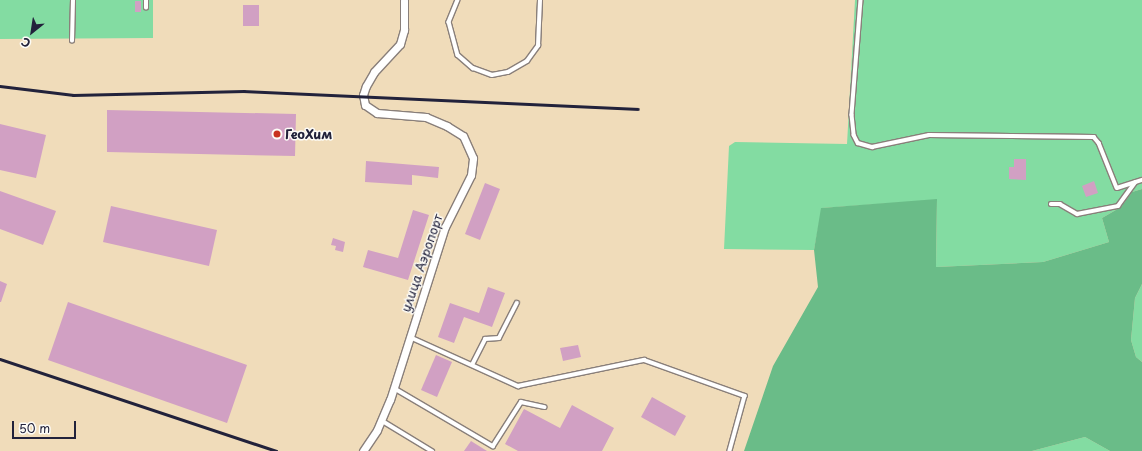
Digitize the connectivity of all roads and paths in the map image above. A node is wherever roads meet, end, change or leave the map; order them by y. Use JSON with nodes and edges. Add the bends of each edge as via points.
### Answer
{"nodes":[{"id":1,"x":72,"y":0,"type":"edge"},
{"id":2,"x":146,"y":0,"type":"edge"},
{"id":3,"x":404,"y":0,"type":"edge"},
{"id":4,"x":458,"y":0,"type":"edge"},
{"id":5,"x":540,"y":0,"type":"edge"},
{"id":6,"x":861,"y":0,"type":"edge"},
{"id":7,"x":146,"y":8,"type":"dead end"},
{"id":8,"x":72,"y":41,"type":"dead end"},
{"id":9,"x":1142,"y":180,"type":"edge"},
{"id":10,"x":1136,"y":182,"type":"junction"},
{"id":11,"x":1051,"y":204,"type":"dead end"},
{"id":12,"x":517,"y":303,"type":"dead end"},
{"id":13,"x":410,"y":337,"type":"junction"},
{"id":14,"x":472,"y":365,"type":"junction"},
{"id":15,"x":394,"y":388,"type":"junction"},
{"id":16,"x":544,"y":407,"type":"dead end"},
{"id":17,"x":381,"y":420,"type":"junction"},
{"id":18,"x":363,"y":451,"type":"edge"},
{"id":19,"x":432,"y":451,"type":"edge"},
{"id":20,"x":730,"y":451,"type":"edge"}],
"edges":[{"from":1,"to":8,"type":"lane"},
{"from":2,"to":7,"type":"lane"},
{"from":3,"to":13,"type":"street","name":"улица Аэропорт","via":[[404,30],[400,44],[374,72],[363,95],[365,105],[377,113],[426,117],[447,126],[463,136],[473,158],[471,175],[446,227]]},
{"from":4,"to":5,"type":"lane","via":[[448,22],[458,55],[473,68],[492,75],[508,72],[527,61],[538,46]]},
{"from":6,"to":10,"type":"lane","via":[[852,115],[854,135],[858,142],[872,146],[929,135],[1094,137],[1117,188]]},
{"from":9,"to":10,"type":"lane"},
{"from":10,"to":11,"type":"lane","via":[[1118,206],[1077,214],[1060,204]]},
{"from":12,"to":14,"type":"lane","via":[[499,338],[485,340]]},
{"from":13,"to":14,"type":"lane"},
{"from":13,"to":15,"type":"street","name":"улица Аэропорт"},
{"from":14,"to":20,"type":"lane","via":[[518,386],[644,360],[745,396]]},
{"from":15,"to":16,"type":"lane","via":[[493,446],[521,402]]},
{"from":15,"to":17,"type":"street","name":"улица Аэропорт"},
{"from":17,"to":18,"type":"street","name":"улица Аэропорт"},
{"from":17,"to":19,"type":"lane"}]}
